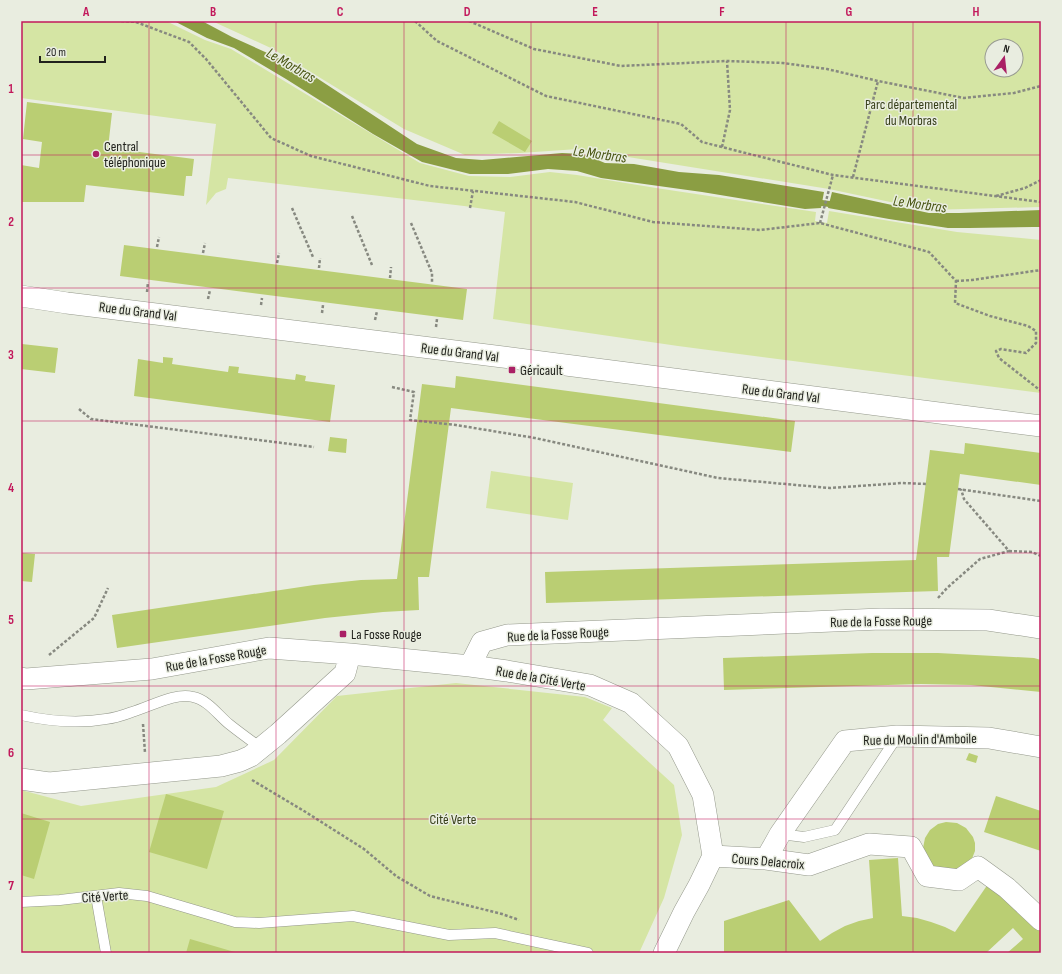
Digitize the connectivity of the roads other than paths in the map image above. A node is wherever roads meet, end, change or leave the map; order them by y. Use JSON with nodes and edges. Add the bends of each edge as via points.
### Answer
{"nodes":[{"id":1,"x":21,"y":296,"type":"edge"},
{"id":2,"x":1041,"y":426,"type":"edge"},
{"id":3,"x":1041,"y":628,"type":"edge"},
{"id":4,"x":350,"y":654,"type":"junction"},
{"id":5,"x":470,"y":666,"type":"junction"},
{"id":6,"x":29,"y":678,"type":"edge"},
{"id":7,"x":21,"y":715,"type":"edge"},
{"id":8,"x":897,"y":736,"type":"junction"},
{"id":9,"x":1041,"y":746,"type":"edge"},
{"id":10,"x":261,"y":748,"type":"junction"},
{"id":11,"x":21,"y":779,"type":"edge"},
{"id":12,"x":780,"y":834,"type":"junction"},
{"id":13,"x":713,"y":856,"type":"junction"},
{"id":14,"x":766,"y":859,"type":"junction"},
{"id":15,"x":96,"y":896,"type":"junction"},
{"id":16,"x":21,"y":902,"type":"edge"},
{"id":17,"x":1041,"y":920,"type":"edge"},
{"id":18,"x":106,"y":953,"type":"edge"},
{"id":19,"x":588,"y":953,"type":"edge"},
{"id":20,"x":664,"y":953,"type":"edge"}],
"edges":[{"from":1,"to":2,"type":"street","name":"Rue du Grand Val"},
{"from":3,"to":5,"type":"street","name":"Rue de la Fosse Rouge","via":[[988,620],[881,620],[507,635],[482,642]]},
{"from":4,"to":5,"type":"street","name":"Rue de la Fosse Rouge"},
{"from":4,"to":6,"type":"street","name":"Rue de la Fosse Rouge","via":[[269,648],[152,669]]},
{"from":4,"to":10,"type":"street","via":[[345,672]]},
{"from":5,"to":13,"type":"street","name":"Rue de la Cité Verte","via":[[590,685],[631,703],[678,746],[703,795]]},
{"from":7,"to":10,"type":"lane","via":[[64,721],[105,719],[132,713],[183,695],[204,702],[228,724]]},
{"from":8,"to":9,"type":"street","name":"Rue du Moulin d'Amboile","via":[[989,738]]},
{"from":8,"to":12,"type":"street","name":"Rue du Moulin d'Amboile","via":[[845,741]]},
{"from":8,"to":12,"type":"lane","via":[[835,830],[804,837]]},
{"from":10,"to":11,"type":"street","via":[[240,761],[221,766],[49,783]]},
{"from":12,"to":14,"type":"street","name":"Rue du Moulin d'Amboile"},
{"from":13,"to":14,"type":"street","name":"Cours Delacroix"},
{"from":13,"to":20,"type":"street"},
{"from":14,"to":17,"type":"street","name":"Cours Delacroix","via":[[809,865],[869,844],[911,847],[927,876],[959,880],[978,866],[1007,888]]},
{"from":15,"to":16,"type":"lane","name":"Cité Verte"},
{"from":15,"to":18,"type":"lane"},
{"from":15,"to":19,"type":"lane","name":"Cité Verte","via":[[119,893],[147,896],[235,922],[259,923],[353,916],[449,935],[495,933]]}]}
